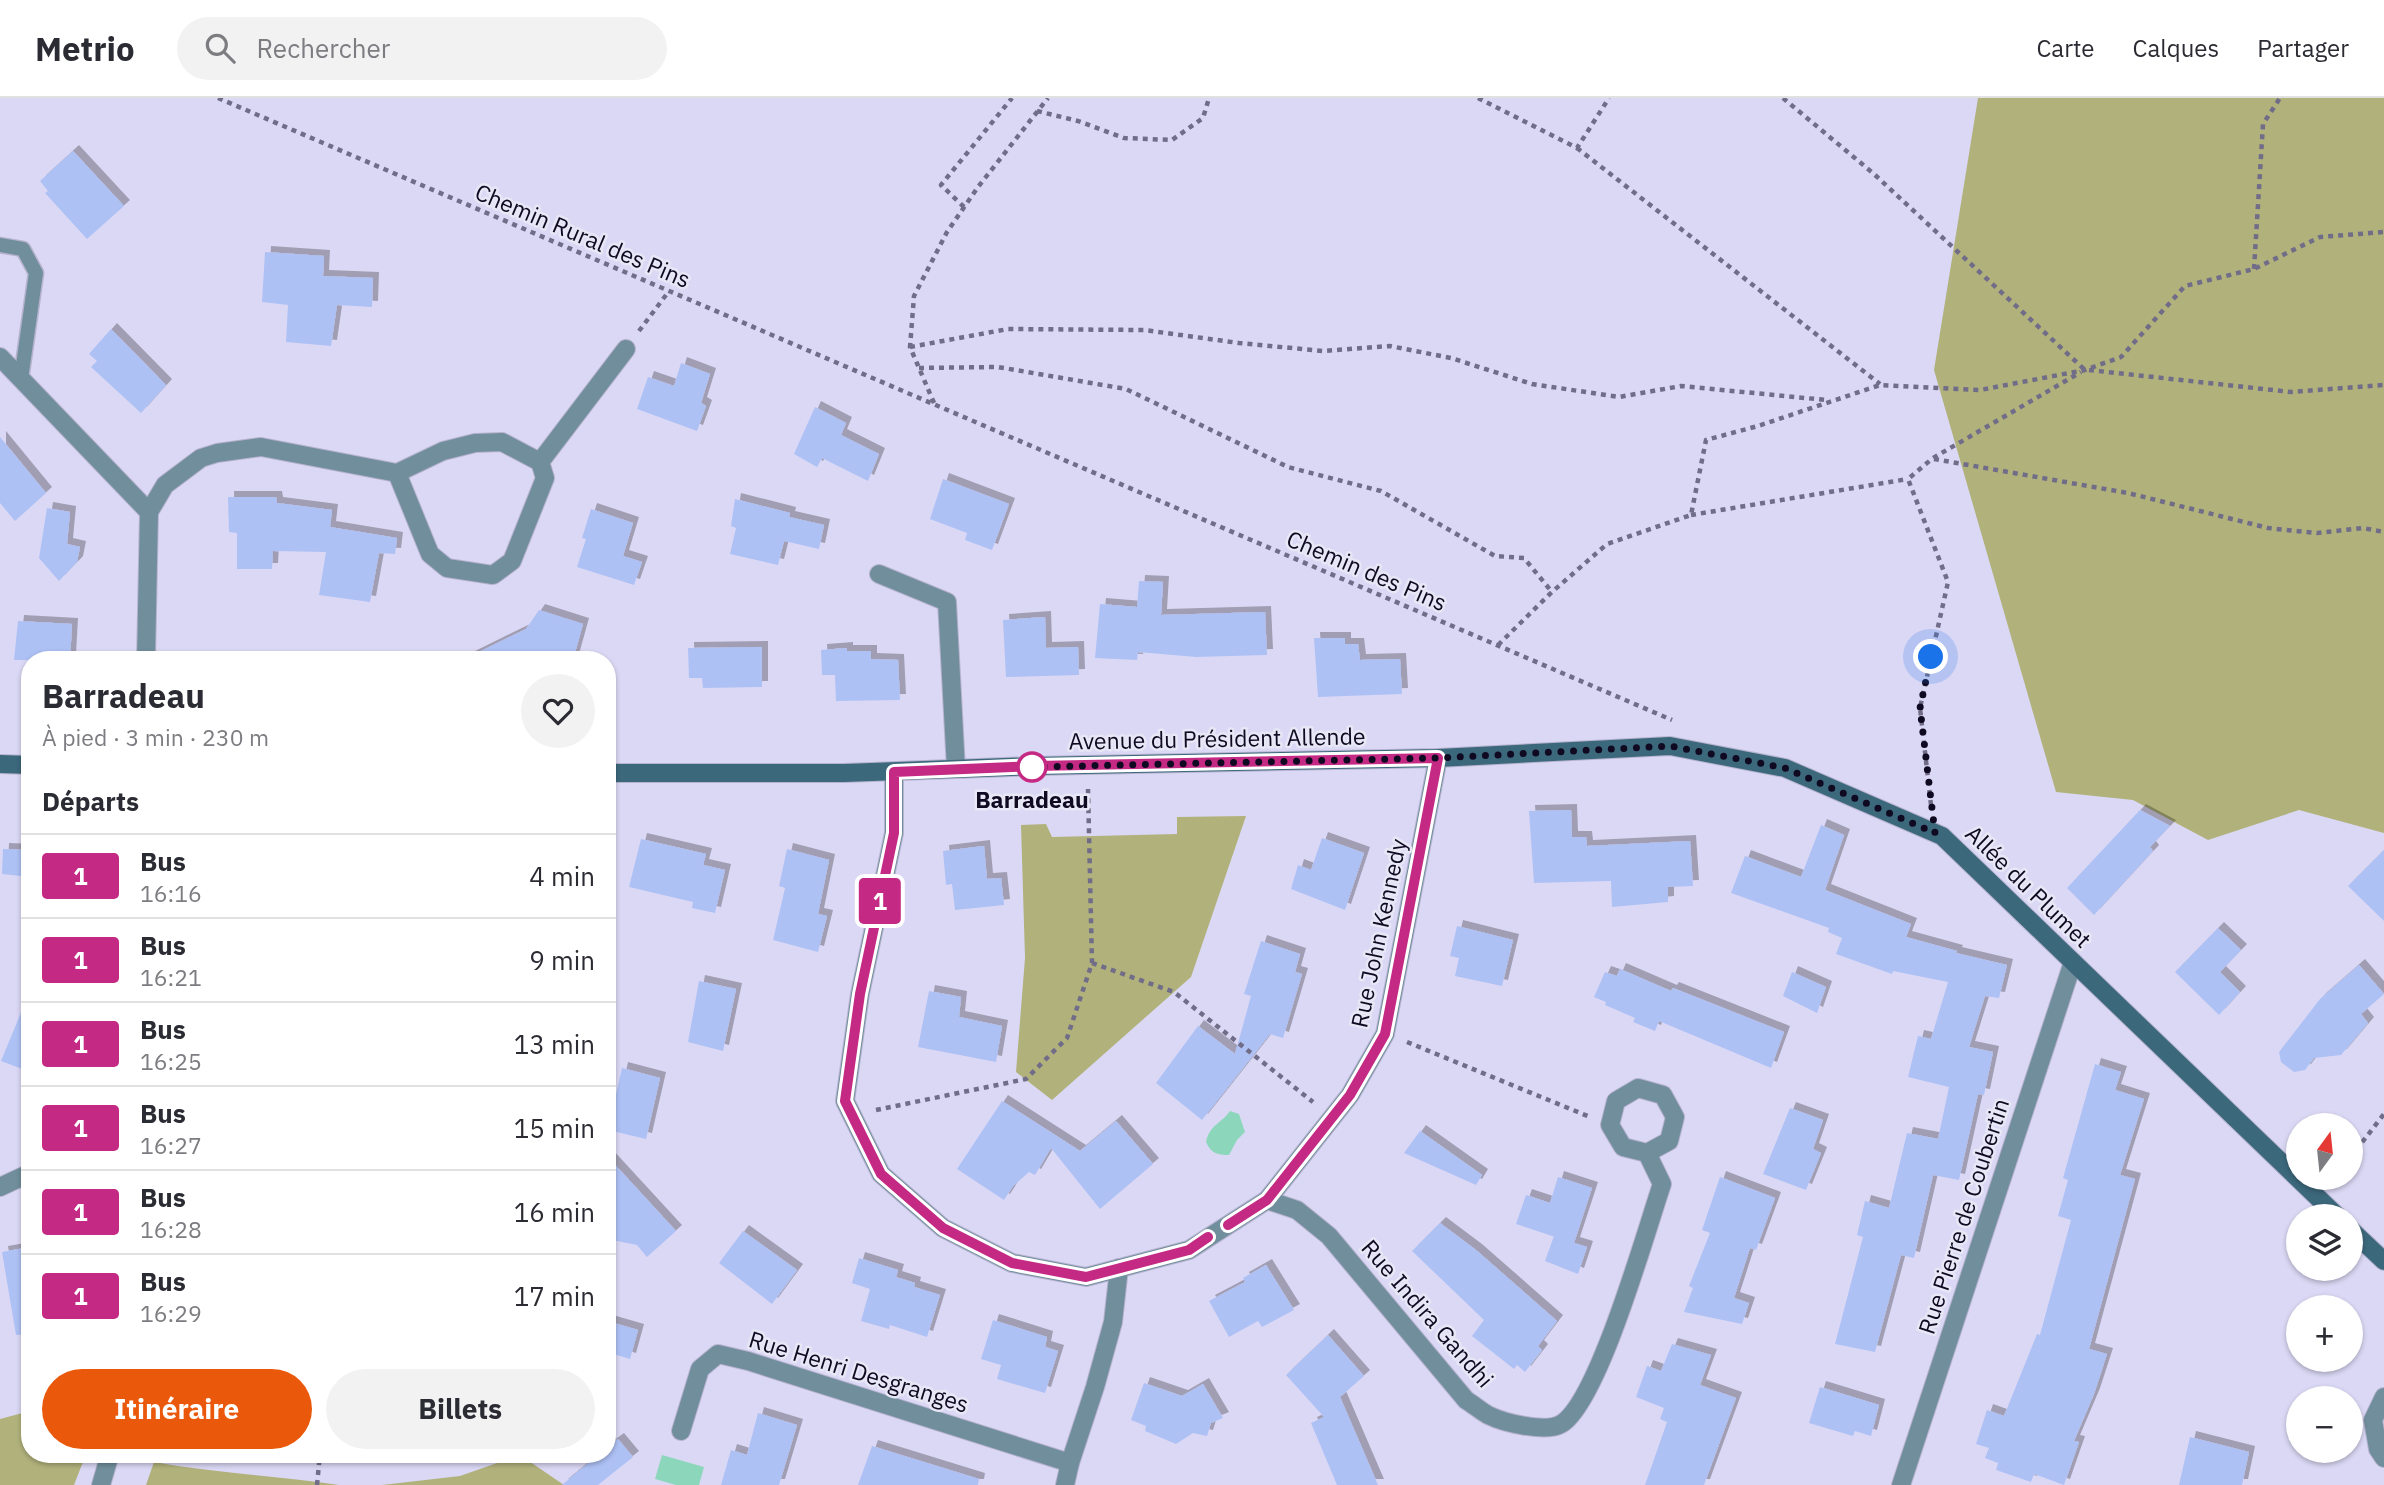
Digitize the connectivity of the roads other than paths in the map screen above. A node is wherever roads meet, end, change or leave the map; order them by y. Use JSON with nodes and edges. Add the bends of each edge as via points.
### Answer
{"nodes":[{"id":1,"x":0,"y":245,"type":"edge"},
{"id":2,"x":626,"y":349,"type":"road end"},
{"id":3,"x":0,"y":357,"type":"edge"},
{"id":4,"x":22,"y":379,"type":"junction"},
{"id":5,"x":540,"y":462,"type":"junction"},
{"id":6,"x":397,"y":473,"type":"junction"},
{"id":7,"x":149,"y":512,"type":"junction"},
{"id":8,"x":879,"y":574,"type":"dead end"},
{"id":9,"x":146,"y":651,"type":"edge"},
{"id":10,"x":1438,"y":758,"type":"junction"},
{"id":11,"x":0,"y":764,"type":"edge"},
{"id":12,"x":21,"y":765,"type":"edge"},
{"id":13,"x":956,"y":769,"type":"junction"},
{"id":14,"x":894,"y":772,"type":"junction"},
{"id":15,"x":616,"y":773,"type":"edge"},
{"id":16,"x":2073,"y":962,"type":"junction"},
{"id":17,"x":1647,"y":1153,"type":"junction"},
{"id":18,"x":21,"y":1176,"type":"edge"},
{"id":19,"x":0,"y":1187,"type":"edge"},
{"id":20,"x":1267,"y":1200,"type":"junction"},
{"id":21,"x":2325,"y":1204,"type":"edge"},
{"id":22,"x":2363,"y":1241,"type":"edge"},
{"id":23,"x":2384,"y":1261,"type":"edge"},
{"id":24,"x":1119,"y":1268,"type":"junction"},
{"id":25,"x":2384,"y":1397,"type":"edge"},
{"id":26,"x":681,"y":1431,"type":"dead end"},
{"id":27,"x":2384,"y":1458,"type":"edge"},
{"id":28,"x":107,"y":1463,"type":"edge"},
{"id":29,"x":1070,"y":1463,"type":"junction"},
{"id":30,"x":101,"y":1485,"type":"edge"},
{"id":31,"x":1065,"y":1485,"type":"edge"},
{"id":32,"x":1901,"y":1485,"type":"edge"}],
"edges":[{"from":1,"to":4,"type":"lane","via":[[23,249],[36,273]]},
{"from":2,"to":5,"type":"street"},
{"from":3,"to":4,"type":"street"},
{"from":4,"to":7,"type":"street"},
{"from":5,"to":6,"type":"street","via":[[502,442],[475,443],[443,451]]},
{"from":5,"to":6,"type":"street","via":[[545,478],[512,561],[493,575],[447,568],[430,554]]},
{"from":6,"to":7,"type":"street","via":[[261,447],[217,453],[201,458],[165,485]]},
{"from":7,"to":9,"type":"street"},
{"from":8,"to":13,"type":"street","via":[[947,602]]},
{"from":10,"to":13,"type":"street","name":"Avenue du Président Allende"},
{"from":10,"to":16,"type":"street","name":"Allée du Plumet","via":[[1670,746],[1785,768],[1942,836]]},
{"from":10,"to":20,"type":"street","name":"Rue John Kennedy","via":[[1385,1034],[1350,1095]]},
{"from":11,"to":12,"type":"street"},
{"from":13,"to":14,"type":"street","name":"Avenue du Président Allende"},
{"from":14,"to":15,"type":"street","name":"Avenue du Président Allende"},
{"from":14,"to":24,"type":"street","name":"Rue John Kennedy","via":[[894,833],[860,994],[845,1101],[851,1115],[881,1174],[943,1228],[1012,1263],[1086,1277]]},
{"from":16,"to":21,"type":"street","name":"Allée du Plumet"},
{"from":16,"to":32,"type":"street","name":"Rue Pierre de Coubertin"},
{"from":17,"to":17,"type":"street","via":[[1669,1141],[1675,1117],[1663,1095],[1638,1088],[1616,1101],[1610,1125],[1623,1147]]},
{"from":17,"to":20,"type":"street","name":"Rue Indira Gandhi","via":[[1662,1184],[1607,1346],[1583,1401],[1561,1425],[1533,1428],[1490,1416],[1466,1400],[1329,1236],[1297,1209]]},
{"from":18,"to":19,"type":"street"},
{"from":20,"to":24,"type":"street","name":"Rue John Kennedy","via":[[1189,1250]]},
{"from":22,"to":23,"type":"street"},
{"from":24,"to":29,"type":"street","via":[[1113,1322]]},
{"from":25,"to":27,"type":"street","via":[[2372,1420]]},
{"from":26,"to":29,"type":"street","name":"Rue Henri Desgranges","via":[[700,1369],[718,1354]]},
{"from":28,"to":30,"type":"street"},
{"from":29,"to":31,"type":"street"}]}
